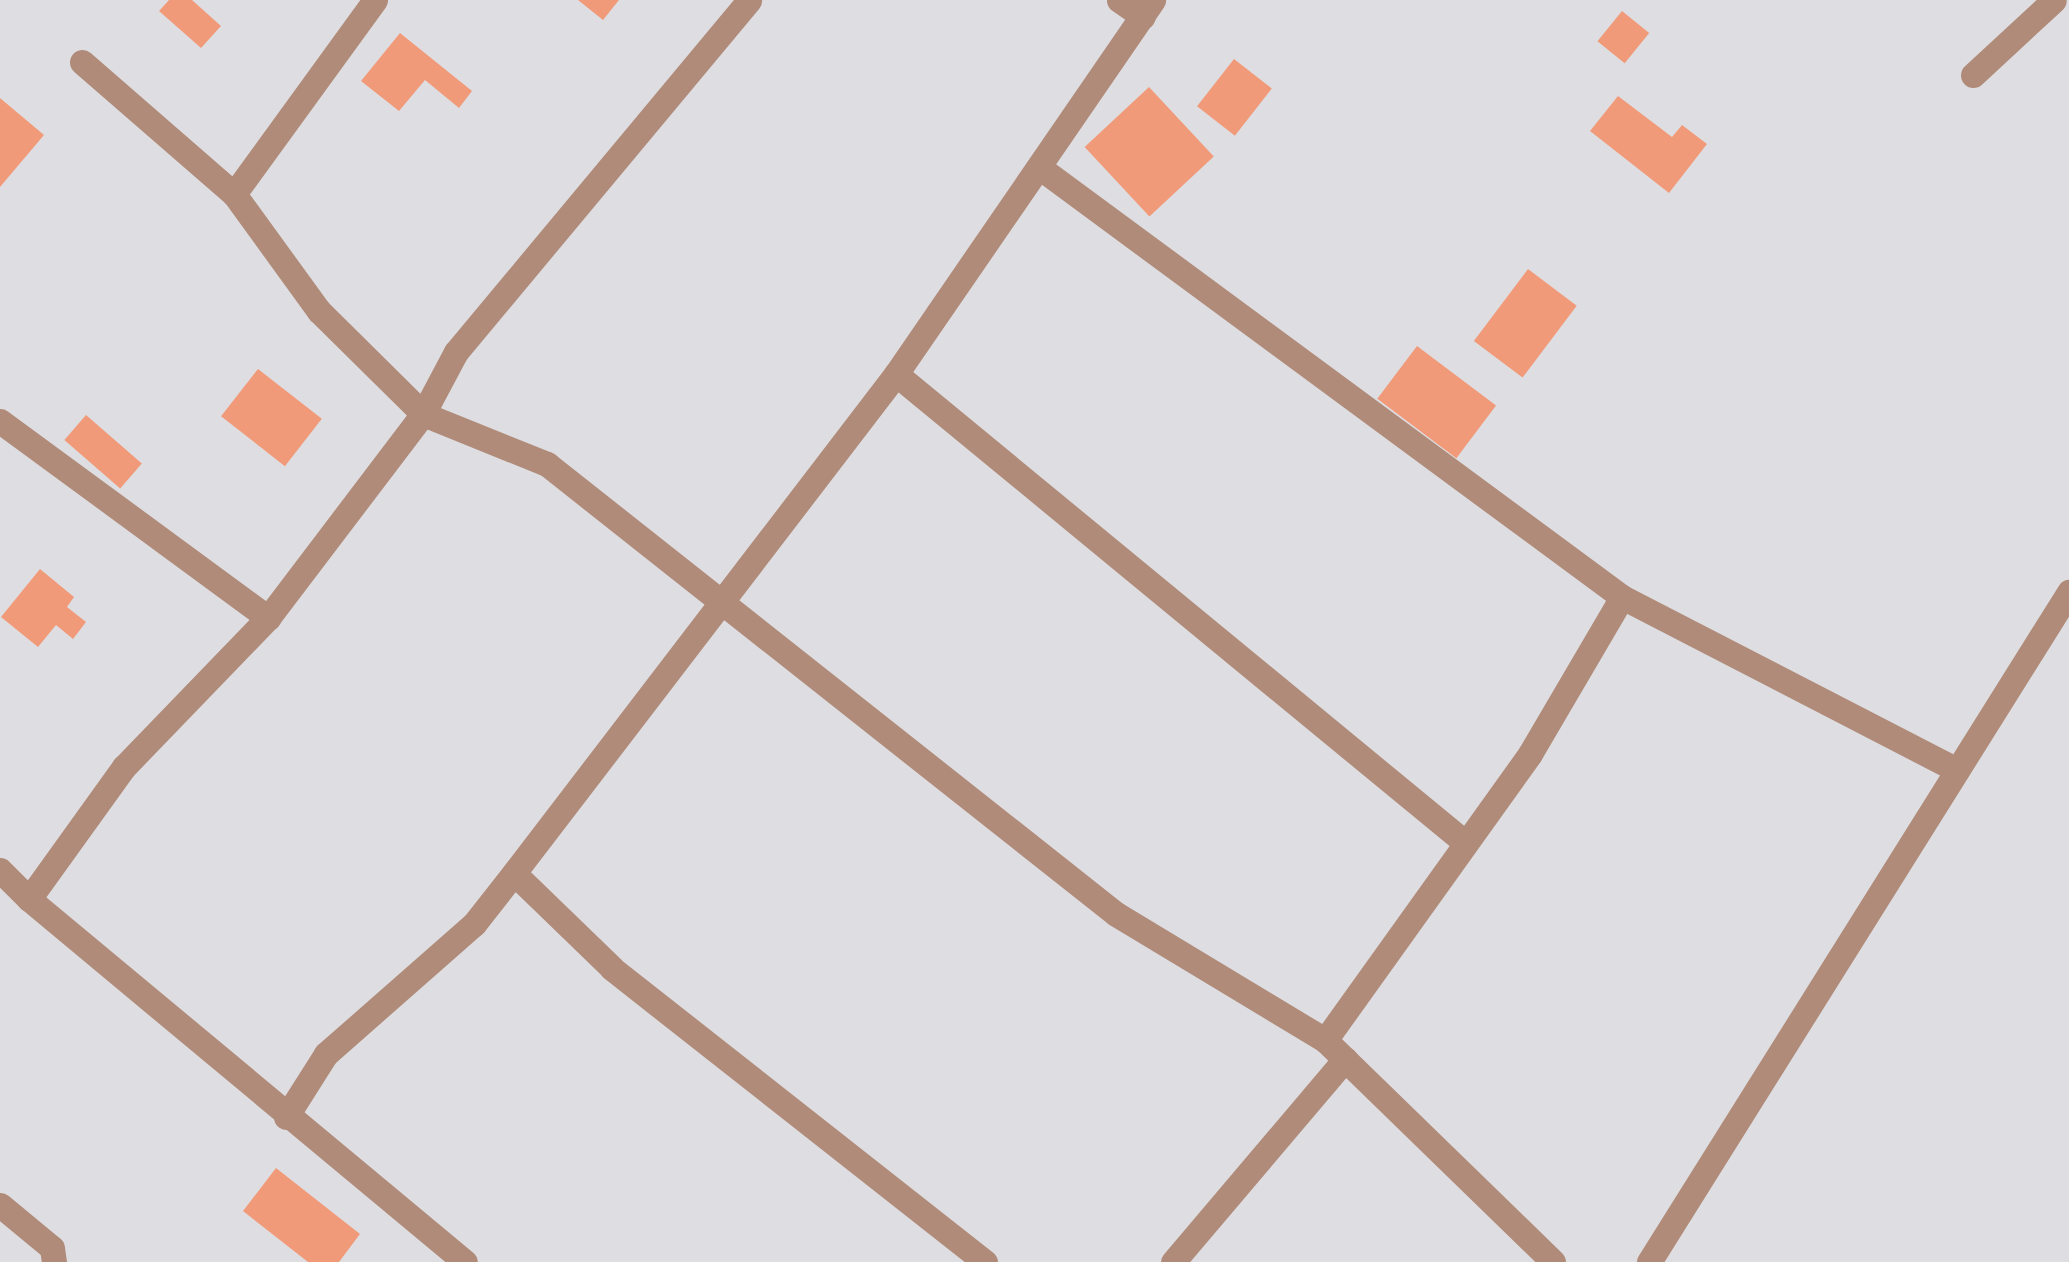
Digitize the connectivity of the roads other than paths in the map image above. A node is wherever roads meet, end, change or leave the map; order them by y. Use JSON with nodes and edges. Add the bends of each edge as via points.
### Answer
{"nodes":[{"id":1,"x":375,"y":0,"type":"edge"},
{"id":2,"x":749,"y":0,"type":"edge"},
{"id":3,"x":1119,"y":0,"type":"edge"},
{"id":4,"x":2054,"y":0,"type":"edge"},
{"id":5,"x":1148,"y":9,"type":"edge"},
{"id":6,"x":82,"y":62,"type":"dead end"},
{"id":7,"x":1973,"y":75,"type":"dead end"},
{"id":8,"x":1039,"y":168,"type":"junction"},
{"id":9,"x":234,"y":194,"type":"junction"},
{"id":10,"x":896,"y":374,"type":"junction"},
{"id":11,"x":423,"y":414,"type":"junction"},
{"id":12,"x":0,"y":421,"type":"edge"},
{"id":13,"x":2069,"y":592,"type":"edge"},
{"id":14,"x":720,"y":595,"type":"junction"},
{"id":15,"x":1622,"y":597,"type":"junction"},
{"id":16,"x":268,"y":618,"type":"junction"},
{"id":17,"x":1954,"y":768,"type":"junction"},
{"id":18,"x":1462,"y":840,"type":"junction"},
{"id":19,"x":0,"y":870,"type":"edge"},
{"id":20,"x":514,"y":874,"type":"junction"},
{"id":21,"x":28,"y":899,"type":"junction"},
{"id":22,"x":1326,"y":1040,"type":"junction"},
{"id":23,"x":1345,"y":1060,"type":"junction"},
{"id":24,"x":286,"y":1117,"type":"junction"},
{"id":25,"x":0,"y":1205,"type":"edge"},
{"id":26,"x":54,"y":1262,"type":"edge"},
{"id":27,"x":465,"y":1262,"type":"edge"},
{"id":28,"x":985,"y":1262,"type":"edge"},
{"id":29,"x":1173,"y":1262,"type":"edge"},
{"id":30,"x":1553,"y":1262,"type":"edge"},
{"id":31,"x":1650,"y":1262,"type":"edge"}],
"edges":[{"from":1,"to":9,"type":"street"},
{"from":2,"to":11,"type":"street","via":[[456,352]]},
{"from":3,"to":5,"type":"street"},
{"from":4,"to":7,"type":"street"},
{"from":5,"to":8,"type":"street"},
{"from":6,"to":9,"type":"street"},
{"from":8,"to":10,"type":"street"},
{"from":8,"to":15,"type":"street"},
{"from":9,"to":11,"type":"street","via":[[319,311]]},
{"from":10,"to":14,"type":"street"},
{"from":10,"to":18,"type":"street"},
{"from":11,"to":14,"type":"street","via":[[547,464]]},
{"from":11,"to":16,"type":"street"},
{"from":12,"to":16,"type":"street"},
{"from":13,"to":17,"type":"street"},
{"from":14,"to":20,"type":"street"},
{"from":14,"to":22,"type":"street","via":[[1116,914]]},
{"from":15,"to":17,"type":"street"},
{"from":15,"to":18,"type":"street","via":[[1530,754]]},
{"from":16,"to":21,"type":"street","via":[[124,768]]},
{"from":17,"to":31,"type":"street"},
{"from":18,"to":22,"type":"street"},
{"from":19,"to":21,"type":"street"},
{"from":20,"to":24,"type":"street","via":[[474,924],[326,1054]]},
{"from":20,"to":28,"type":"street","via":[[612,968]]},
{"from":21,"to":24,"type":"street"},
{"from":22,"to":23,"type":"street"},
{"from":23,"to":29,"type":"street"},
{"from":23,"to":30,"type":"street"},
{"from":24,"to":27,"type":"street"},
{"from":25,"to":26,"type":"street","via":[[52,1248]]}]}
